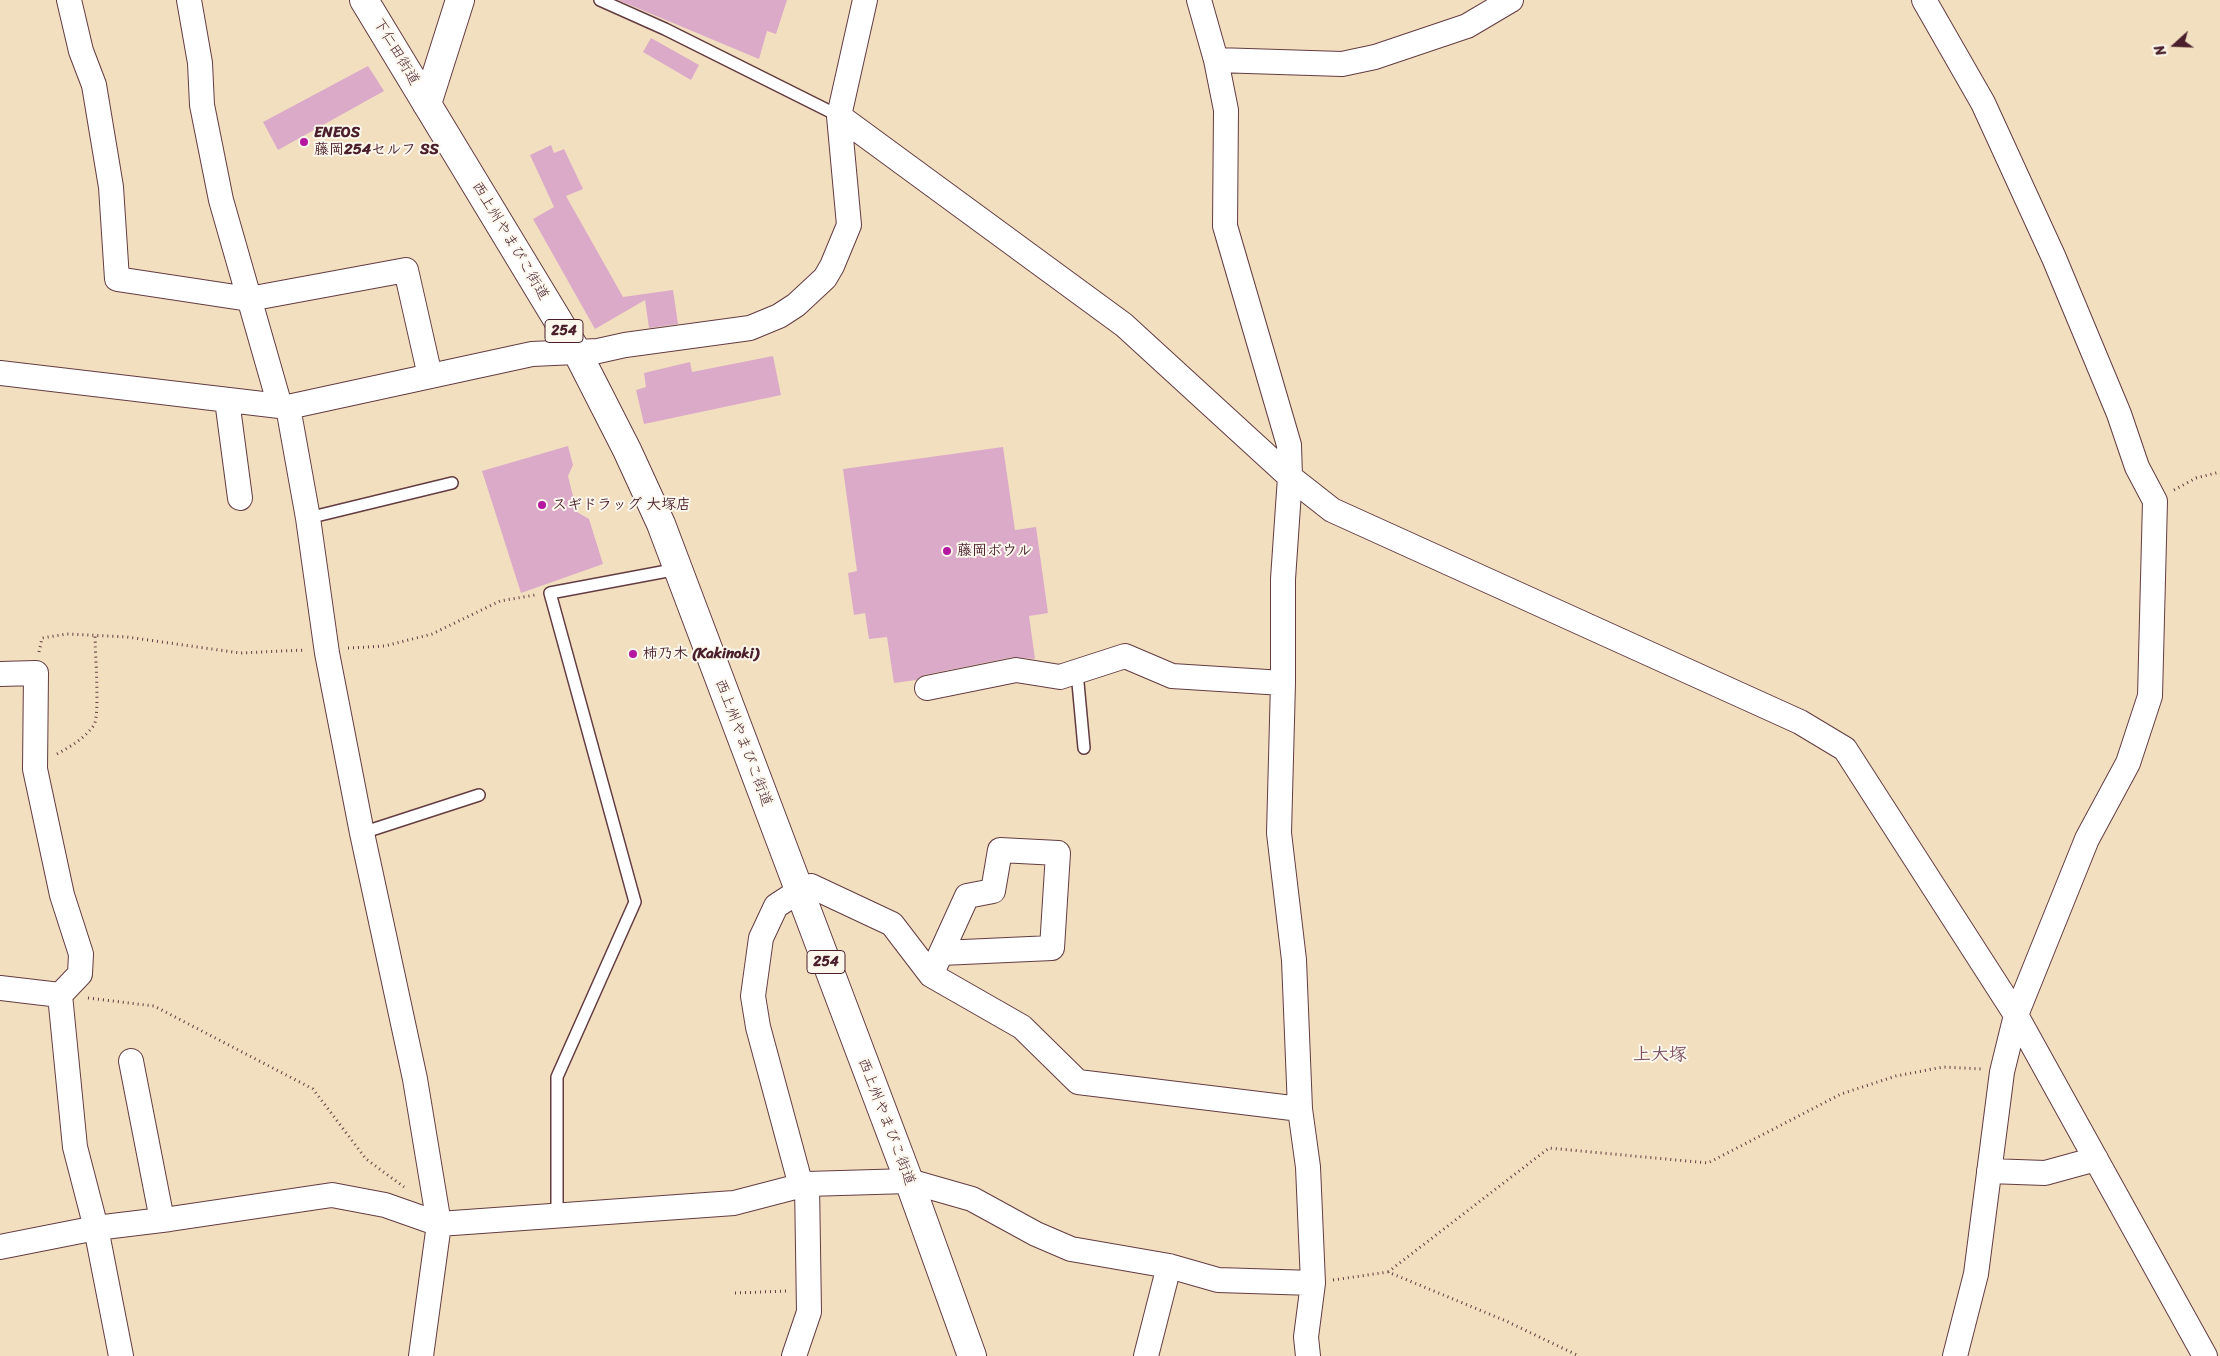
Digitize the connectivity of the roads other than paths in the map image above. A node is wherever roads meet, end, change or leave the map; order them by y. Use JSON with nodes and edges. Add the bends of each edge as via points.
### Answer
{"nodes":[{"id":1,"x":69,"y":0,"type":"edge"},
{"id":2,"x":189,"y":0,"type":"edge"},
{"id":3,"x":364,"y":0,"type":"edge"},
{"id":4,"x":460,"y":0,"type":"edge"},
{"id":5,"x":600,"y":0,"type":"edge"},
{"id":6,"x":865,"y":0,"type":"edge"},
{"id":7,"x":1199,"y":0,"type":"edge"},
{"id":8,"x":1510,"y":0,"type":"edge"},
{"id":9,"x":1924,"y":0,"type":"edge"},
{"id":10,"x":1216,"y":60,"type":"junction"},
{"id":11,"x":427,"y":104,"type":"junction"},
{"id":12,"x":839,"y":116,"type":"junction"},
{"id":13,"x":249,"y":299,"type":"junction"},
{"id":14,"x":577,"y":352,"type":"junction"},
{"id":15,"x":0,"y":373,"type":"edge"},
{"id":16,"x":430,"y":376,"type":"junction"},
{"id":17,"x":227,"y":400,"type":"junction"},
{"id":18,"x":284,"y":407,"type":"junction"},
{"id":19,"x":1290,"y":477,"type":"junction"},
{"id":20,"x":452,"y":483,"type":"dead end"},
{"id":21,"x":240,"y":498,"type":"dead end"},
{"id":22,"x":308,"y":518,"type":"junction"},
{"id":23,"x":678,"y":569,"type":"junction"},
{"id":24,"x":1077,"y":672,"type":"junction"},
{"id":25,"x":0,"y":674,"type":"edge"},
{"id":26,"x":1283,"y":683,"type":"junction"},
{"id":27,"x":927,"y":688,"type":"dead end"},
{"id":28,"x":1084,"y":748,"type":"dead end"},
{"id":29,"x":479,"y":795,"type":"dead end"},
{"id":30,"x":362,"y":833,"type":"junction"},
{"id":31,"x":799,"y":891,"type":"junction"},
{"id":32,"x":941,"y":953,"type":"junction"},
{"id":33,"x":931,"y":975,"type":"junction"},
{"id":34,"x":0,"y":988,"type":"edge"},
{"id":35,"x":60,"y":995,"type":"junction"},
{"id":36,"x":2016,"y":1016,"type":"junction"},
{"id":37,"x":131,"y":1061,"type":"dead end"},
{"id":38,"x":1300,"y":1109,"type":"junction"},
{"id":39,"x":2096,"y":1159,"type":"junction"},
{"id":40,"x":1989,"y":1171,"type":"junction"},
{"id":41,"x":908,"y":1181,"type":"junction"},
{"id":42,"x":804,"y":1185,"type":"junction"},
{"id":43,"x":558,"y":1216,"type":"junction"},
{"id":44,"x":162,"y":1220,"type":"junction"},
{"id":45,"x":438,"y":1224,"type":"junction"},
{"id":46,"x":96,"y":1228,"type":"junction"},
{"id":47,"x":0,"y":1247,"type":"edge"},
{"id":48,"x":1168,"y":1266,"type":"junction"},
{"id":49,"x":1313,"y":1283,"type":"junction"},
{"id":50,"x":121,"y":1356,"type":"edge"},
{"id":51,"x":421,"y":1356,"type":"edge"},
{"id":52,"x":794,"y":1356,"type":"edge"},
{"id":53,"x":972,"y":1356,"type":"edge"},
{"id":54,"x":1146,"y":1356,"type":"edge"},
{"id":55,"x":1308,"y":1356,"type":"edge"},
{"id":56,"x":1955,"y":1356,"type":"edge"},
{"id":57,"x":2205,"y":1356,"type":"edge"}],
"edges":[{"from":1,"to":13,"type":"street","via":[[81,51],[94,85],[111,187],[117,279]]},
{"from":2,"to":13,"type":"street","via":[[200,63],[202,105],[220,200]]},
{"from":3,"to":11,"type":"main road","name":"下仁田街道"},
{"from":4,"to":11,"type":"main road"},
{"from":5,"to":12,"type":"lane"},
{"from":6,"to":12,"type":"street"},
{"from":7,"to":10,"type":"street"},
{"from":8,"to":10,"type":"street","via":[[1466,26],[1359,61],[1342,64]]},
{"from":9,"to":36,"type":"street","via":[[1995,129],[2054,258],[2119,414],[2137,467],[2155,501],[2150,696],[2128,762],[2087,839]]},
{"from":10,"to":19,"type":"street","via":[[1226,110],[1225,226],[1289,445]]},
{"from":11,"to":14,"type":"main road","name":"西上州やまびこ街道","number":"254"},
{"from":12,"to":14,"type":"street","via":[[848,225],[825,278],[796,305],[780,316],[750,328]]},
{"from":12,"to":19,"type":"street","via":[[1124,325]]},
{"from":13,"to":16,"type":"street","via":[[406,270]]},
{"from":13,"to":18,"type":"street"},
{"from":14,"to":16,"type":"street","via":[[532,354]]},
{"from":14,"to":23,"type":"main road","name":"西上州やまびこ街道","number":"254","via":[[662,524]]},
{"from":15,"to":17,"type":"street"},
{"from":16,"to":18,"type":"street"},
{"from":17,"to":18,"type":"street"},
{"from":17,"to":21,"type":"street"},
{"from":18,"to":22,"type":"street"},
{"from":19,"to":26,"type":"street","via":[[1283,579]]},
{"from":19,"to":36,"type":"street","via":[[1332,510],[1800,722],[1845,749]]},
{"from":20,"to":22,"type":"lane"},
{"from":22,"to":30,"type":"street","via":[[327,649]]},
{"from":23,"to":31,"type":"main road","name":"西上州やまびこ街道","number":"254"},
{"from":23,"to":43,"type":"lane","via":[[550,593],[635,902],[557,1077]]},
{"from":24,"to":26,"type":"street","via":[[1125,656],[1172,676]]},
{"from":24,"to":27,"type":"street","via":[[1060,677],[1016,670]]},
{"from":24,"to":28,"type":"lane"},
{"from":25,"to":35,"type":"street","via":[[36,673],[34,733],[37,777],[62,895],[81,954],[80,974]]},
{"from":26,"to":38,"type":"street","via":[[1279,833],[1294,960]]},
{"from":29,"to":30,"type":"lane"},
{"from":30,"to":45,"type":"street","via":[[415,1079]]},
{"from":31,"to":33,"type":"street","via":[[811,886],[892,924]]},
{"from":31,"to":41,"type":"main road","name":"西上州やまびこ街道","number":"254"},
{"from":31,"to":42,"type":"street","via":[[776,906],[760,938],[753,996],[758,1027]]},
{"from":32,"to":32,"type":"street","via":[[967,896],[993,891],[1000,850],[1058,853],[1052,948]]},
{"from":32,"to":33,"type":"street"},
{"from":33,"to":38,"type":"street","via":[[1022,1028],[1078,1082]]},
{"from":34,"to":35,"type":"street"},
{"from":35,"to":46,"type":"street","via":[[75,1147]]},
{"from":36,"to":39,"type":"street"},
{"from":36,"to":40,"type":"street","via":[[2002,1072]]},
{"from":37,"to":44,"type":"street"},
{"from":38,"to":49,"type":"street","via":[[1308,1167]]},
{"from":39,"to":40,"type":"street","via":[[2045,1173]]},
{"from":39,"to":57,"type":"street"},
{"from":40,"to":56,"type":"street","via":[[1976,1274]]},
{"from":41,"to":42,"type":"street"},
{"from":41,"to":48,"type":"street","via":[[972,1198],[1036,1234],[1071,1248]]},
{"from":41,"to":53,"type":"main road","name":"西上州やまびこ街道","number":"254"},
{"from":42,"to":43,"type":"street","via":[[734,1203]]},
{"from":42,"to":52,"type":"street","via":[[809,1312]]},
{"from":43,"to":45,"type":"street"},
{"from":44,"to":45,"type":"street","via":[[332,1195],[385,1205]]},
{"from":44,"to":46,"type":"street"},
{"from":45,"to":51,"type":"street"},
{"from":46,"to":47,"type":"street"},
{"from":46,"to":50,"type":"street"},
{"from":48,"to":49,"type":"street","via":[[1218,1280]]},
{"from":48,"to":54,"type":"street"},
{"from":49,"to":55,"type":"street","via":[[1306,1337]]}]}
